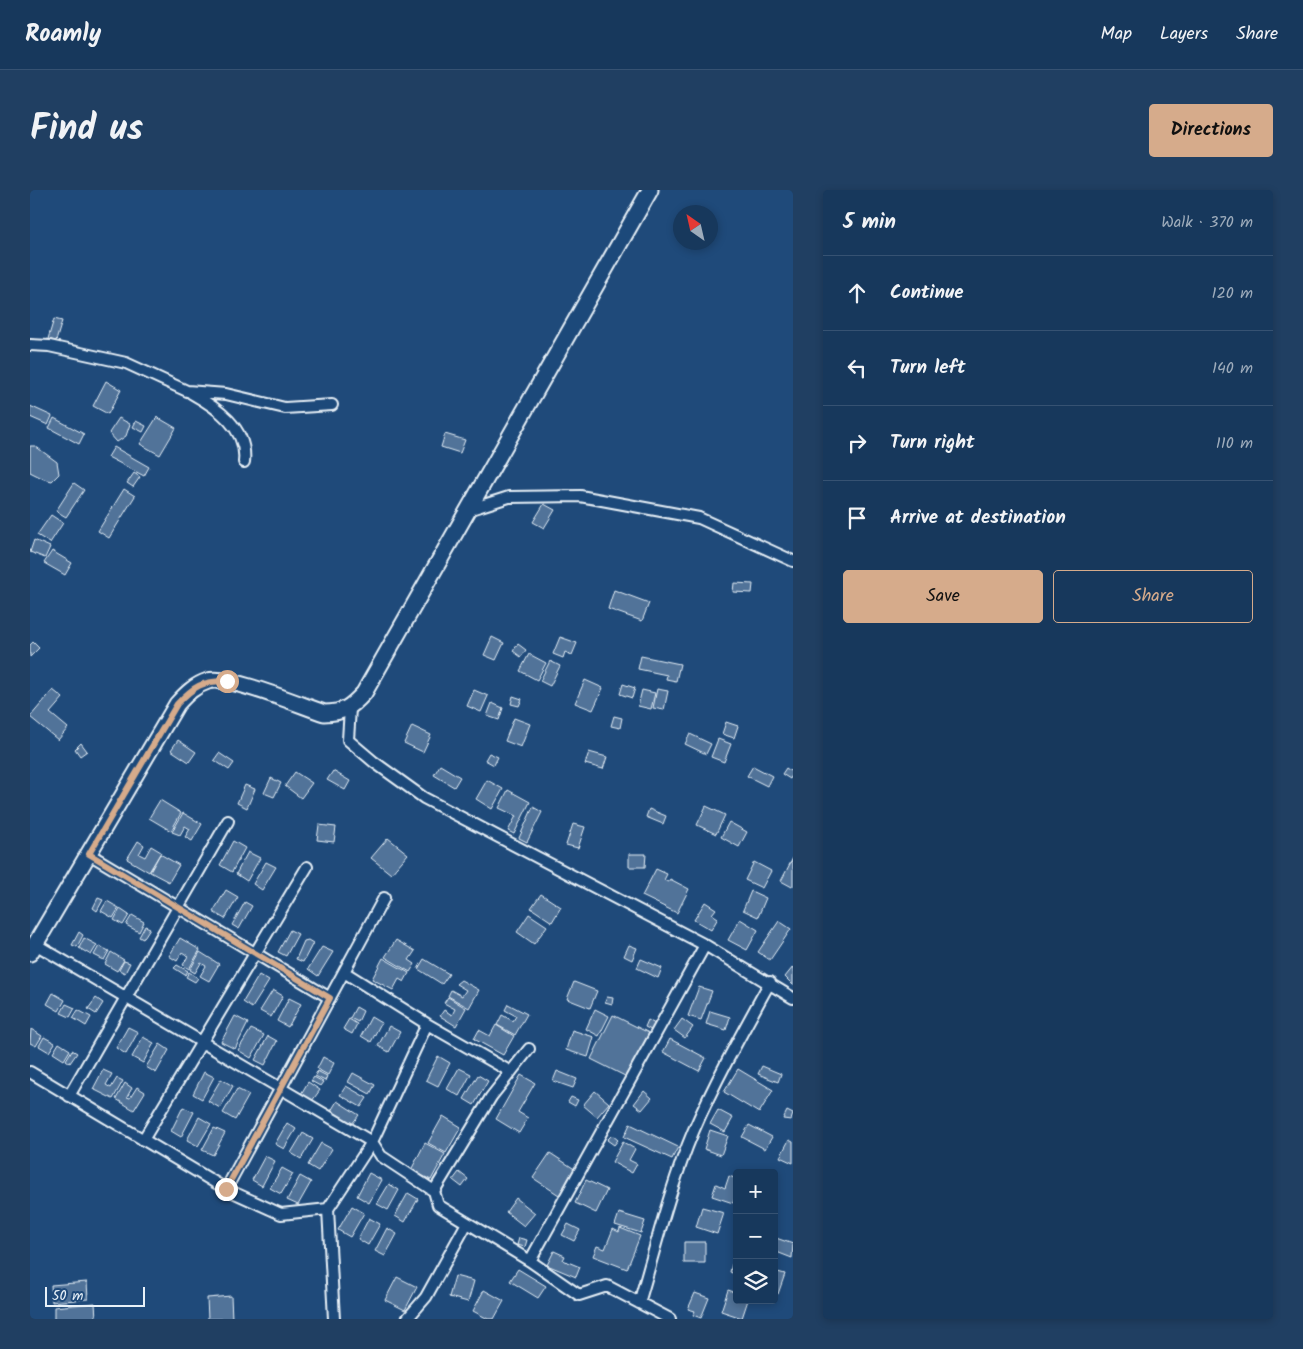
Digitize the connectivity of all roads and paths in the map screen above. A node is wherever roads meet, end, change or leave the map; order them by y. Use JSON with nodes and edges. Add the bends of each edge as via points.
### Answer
{"nodes":[{"id":1,"x":650,"y":190,"type":"edge"},
{"id":2,"x":30,"y":345,"type":"edge"},
{"id":3,"x":188,"y":392,"type":"junction"},
{"id":4,"x":332,"y":404,"type":"dead end"},
{"id":5,"x":244,"y":462,"type":"dead end"},
{"id":6,"x":468,"y":510,"type":"junction"},
{"id":7,"x":793,"y":561,"type":"edge"},
{"id":8,"x":350,"y":708,"type":"junction"},
{"id":9,"x":228,"y":821,"type":"dead end"},
{"id":10,"x":89,"y":854,"type":"junction"},
{"id":11,"x":307,"y":867,"type":"dead end"},
{"id":12,"x":384,"y":898,"type":"dead end"},
{"id":13,"x":178,"y":907,"type":"junction"},
{"id":14,"x":705,"y":945,"type":"junction"},
{"id":15,"x":33,"y":949,"type":"edge"},
{"id":16,"x":255,"y":953,"type":"junction"},
{"id":17,"x":344,"y":972,"type":"junction"},
{"id":18,"x":770,"y":982,"type":"junction"},
{"id":19,"x":126,"y":997,"type":"junction"},
{"id":20,"x":330,"y":998,"type":"junction"},
{"id":21,"x":793,"y":998,"type":"edge"},
{"id":22,"x":427,"y":1024,"type":"junction"},
{"id":23,"x":202,"y":1042,"type":"junction"},
{"id":24,"x":529,"y":1049,"type":"dead end"},
{"id":25,"x":30,"y":1072,"type":"edge"},
{"id":26,"x":511,"y":1072,"type":"junction"},
{"id":27,"x":281,"y":1089,"type":"junction"},
{"id":28,"x":68,"y":1096,"type":"junction"},
{"id":29,"x":143,"y":1140,"type":"junction"},
{"id":30,"x":372,"y":1142,"type":"junction"},
{"id":31,"x":226,"y":1189,"type":"junction"},
{"id":32,"x":434,"y":1191,"type":"junction"},
{"id":33,"x":328,"y":1209,"type":"junction"},
{"id":34,"x":467,"y":1222,"type":"junction"},
{"id":35,"x":530,"y":1261,"type":"junction"},
{"id":36,"x":639,"y":1303,"type":"junction"},
{"id":37,"x":334,"y":1319,"type":"edge"},
{"id":38,"x":407,"y":1319,"type":"edge"},
{"id":39,"x":670,"y":1319,"type":"edge"}],
"edges":[{"from":1,"to":6,"type":"street"},
{"from":2,"to":3,"type":"street","via":[[126,363]]},
{"from":3,"to":4,"type":"street","via":[[226,394],[285,408]]},
{"from":3,"to":5,"type":"street","via":[[228,418],[239,436]]},
{"from":6,"to":7,"type":"street","via":[[508,497],[580,496],[699,518]]},
{"from":6,"to":8,"type":"street","via":[[364,694]]},
{"from":8,"to":10,"type":"street","via":[[339,713],[324,713],[227,681],[209,681],[192,689],[177,704]]},
{"from":8,"to":14,"type":"street","via":[[348,740],[424,798]]},
{"from":9,"to":13,"type":"street"},
{"from":10,"to":13,"type":"street"},
{"from":10,"to":15,"type":"street"},
{"from":11,"to":16,"type":"street"},
{"from":12,"to":17,"type":"street"},
{"from":13,"to":16,"type":"street"},
{"from":13,"to":19,"type":"street"},
{"from":14,"to":18,"type":"street"},
{"from":14,"to":35,"type":"street"},
{"from":15,"to":19,"type":"street"},
{"from":16,"to":20,"type":"street"},
{"from":16,"to":23,"type":"street"},
{"from":17,"to":20,"type":"street"},
{"from":17,"to":22,"type":"street"},
{"from":18,"to":21,"type":"street"},
{"from":18,"to":36,"type":"street","via":[[730,1056],[683,1157]]},
{"from":19,"to":23,"type":"street"},
{"from":19,"to":28,"type":"street"},
{"from":20,"to":27,"type":"street"},
{"from":22,"to":26,"type":"street"},
{"from":22,"to":30,"type":"street"},
{"from":23,"to":27,"type":"street"},
{"from":23,"to":29,"type":"street"},
{"from":24,"to":26,"type":"street"},
{"from":25,"to":28,"type":"street"},
{"from":26,"to":32,"type":"street","via":[[491,1097]]},
{"from":27,"to":30,"type":"street"},
{"from":27,"to":31,"type":"street"},
{"from":28,"to":29,"type":"street"},
{"from":29,"to":31,"type":"street"},
{"from":30,"to":32,"type":"street","via":[[381,1156]]},
{"from":30,"to":33,"type":"street"},
{"from":31,"to":33,"type":"street","via":[[281,1214]]},
{"from":32,"to":34,"type":"street","via":[[438,1205]]},
{"from":33,"to":37,"type":"street"},
{"from":34,"to":35,"type":"street"},
{"from":34,"to":38,"type":"street","via":[[426,1297]]},
{"from":35,"to":36,"type":"street","via":[[579,1295],[607,1286]]},
{"from":36,"to":39,"type":"street"}]}
